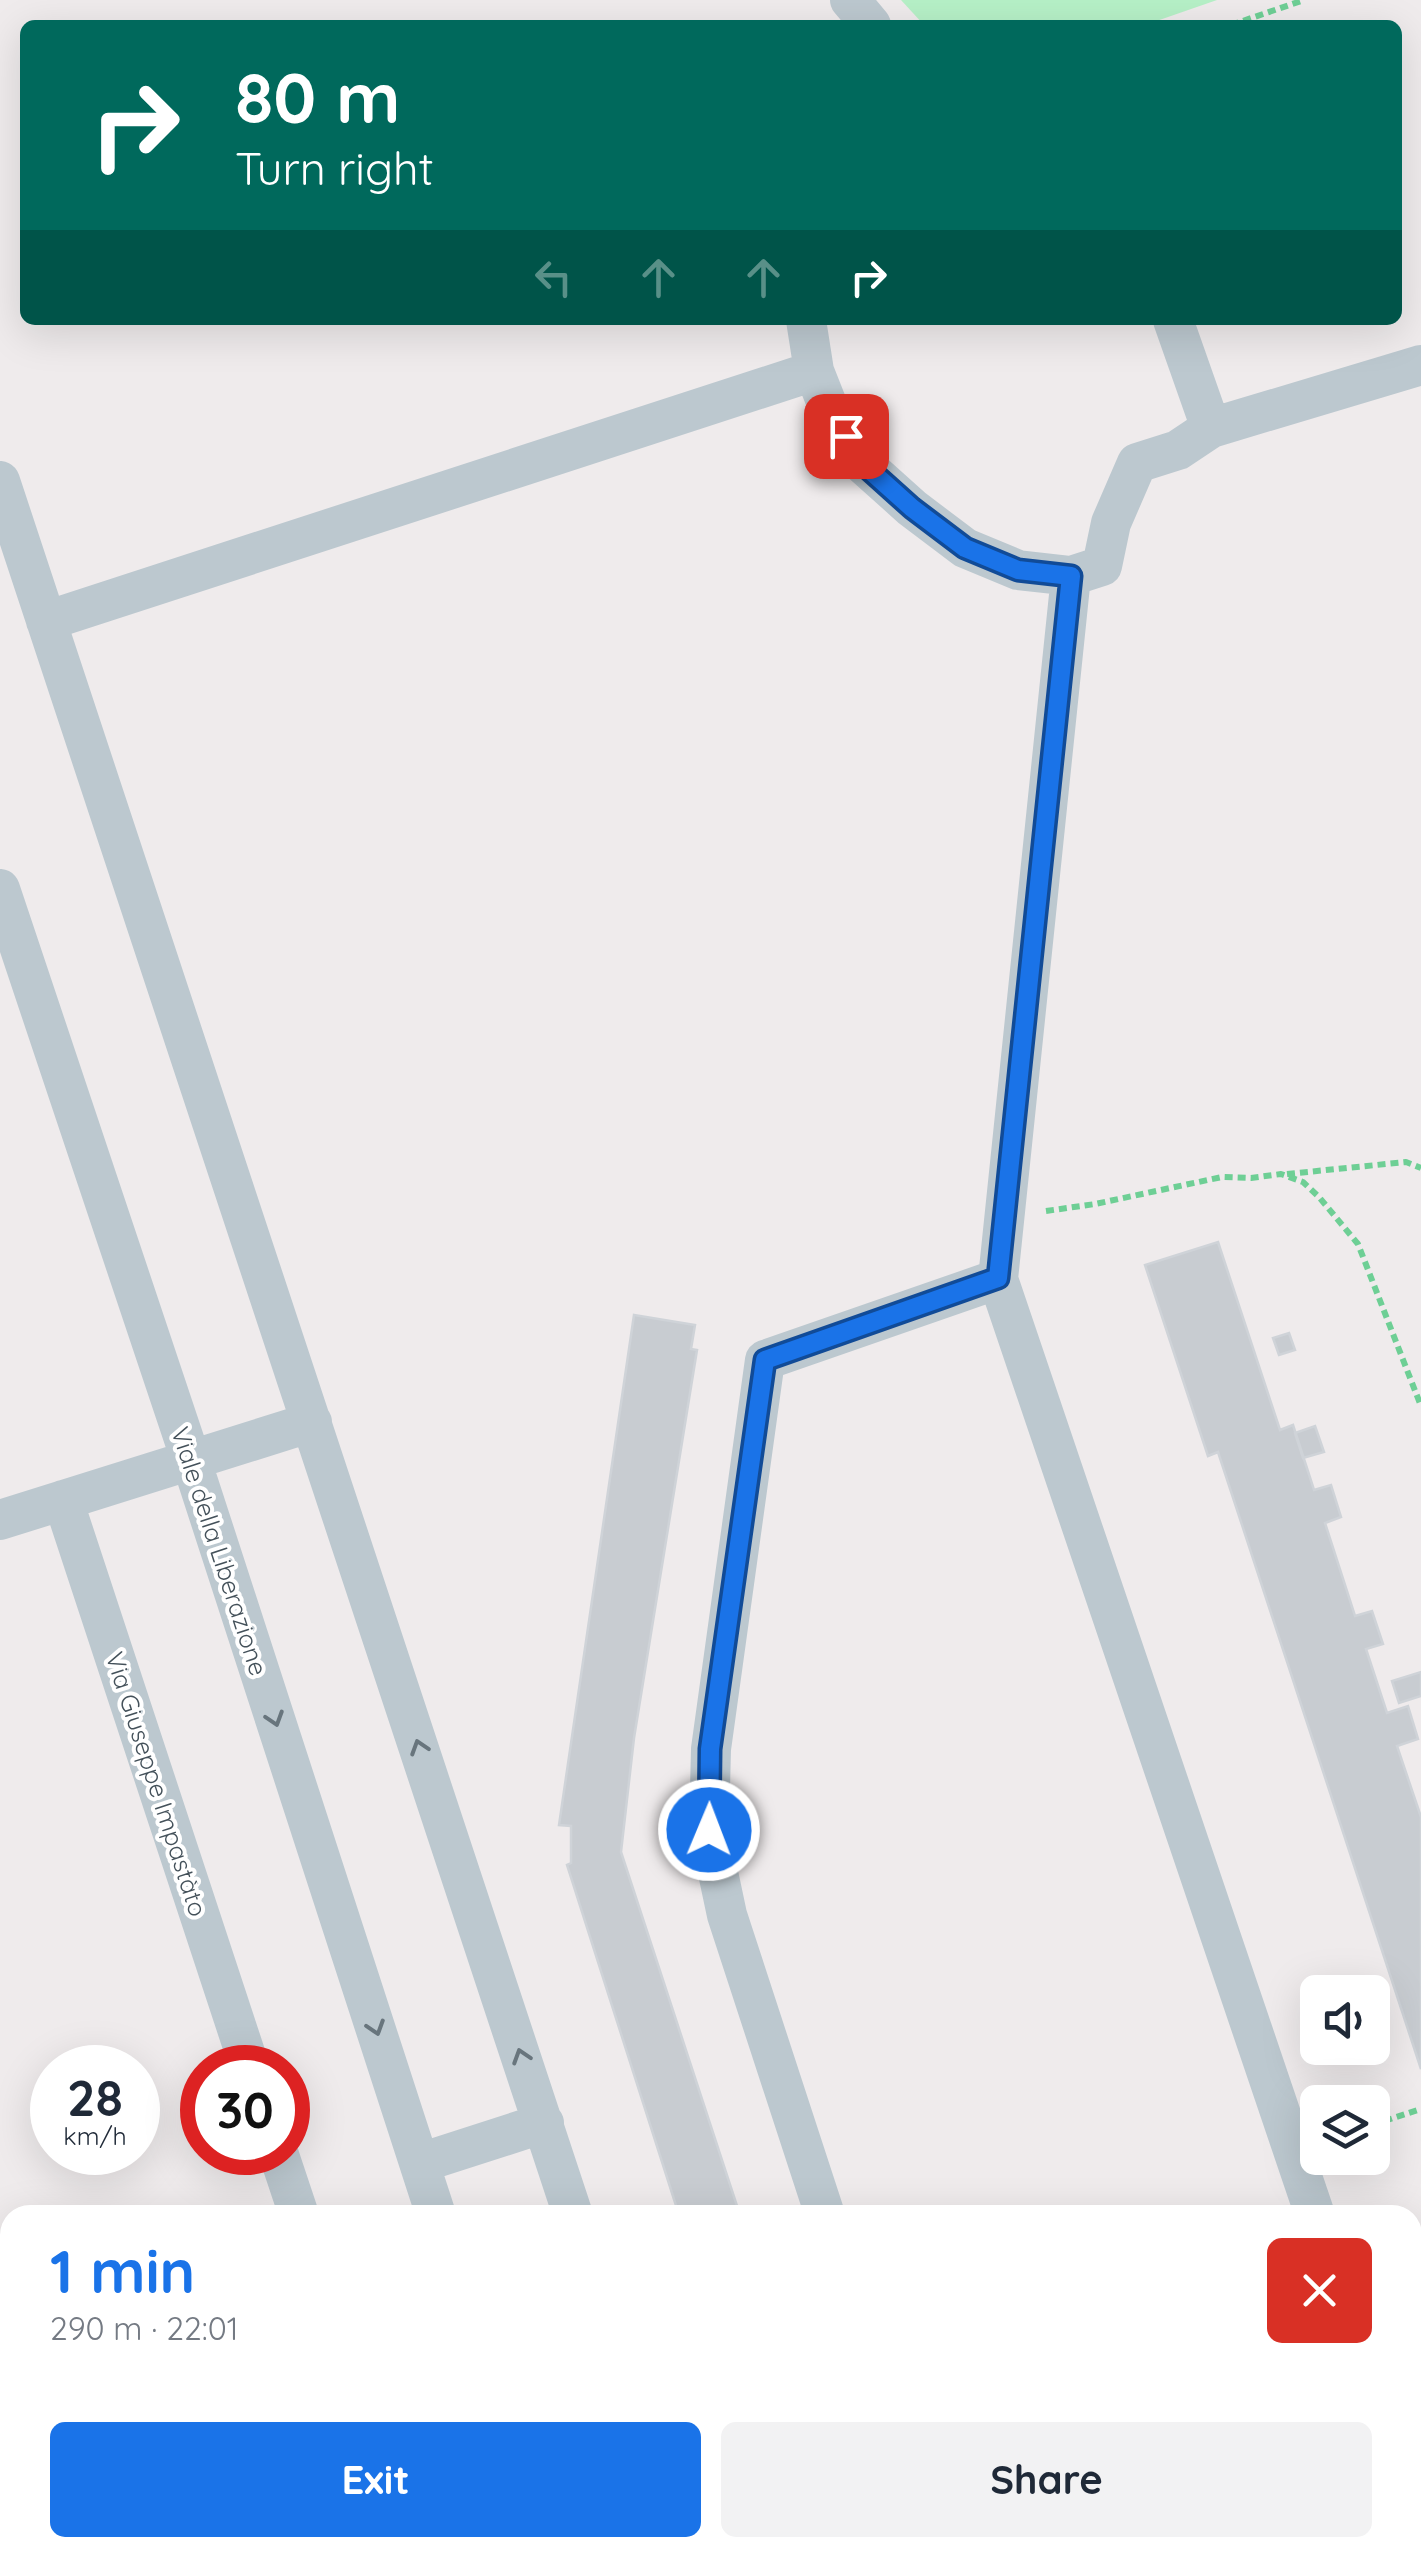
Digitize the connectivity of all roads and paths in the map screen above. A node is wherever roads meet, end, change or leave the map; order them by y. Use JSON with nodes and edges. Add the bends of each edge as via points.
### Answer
{"nodes":[{"id":1,"x":850,"y":0,"type":"edge"},
{"id":2,"x":1304,"y":0,"type":"edge"},
{"id":3,"x":867,"y":20,"type":"edge"},
{"id":4,"x":1246,"y":20,"type":"edge"},
{"id":5,"x":807,"y":325,"type":"edge"},
{"id":6,"x":1175,"y":325,"type":"edge"},
{"id":7,"x":1421,"y":365,"type":"edge"},
{"id":8,"x":814,"y":372,"type":"junction"},
{"id":9,"x":1210,"y":428,"type":"junction"},
{"id":10,"x":0,"y":481,"type":"edge"},
{"id":11,"x":1071,"y":576,"type":"junction"},
{"id":12,"x":46,"y":621,"type":"junction"},
{"id":13,"x":0,"y":889,"type":"edge"},
{"id":14,"x":1421,"y":1168,"type":"edge"},
{"id":15,"x":1281,"y":1174,"type":"junction"},
{"id":16,"x":1005,"y":1217,"type":"junction"},
{"id":17,"x":998,"y":1278,"type":"junction"},
{"id":18,"x":1421,"y":1406,"type":"edge"},
{"id":19,"x":312,"y":1422,"type":"junction"},
{"id":20,"x":190,"y":1460,"type":"junction"},
{"id":21,"x":63,"y":1500,"type":"junction"},
{"id":22,"x":0,"y":1520,"type":"edge"},
{"id":23,"x":242,"y":2045,"type":"edge"},
{"id":24,"x":1421,"y":2109,"type":"edge"},
{"id":25,"x":1390,"y":2120,"type":"edge"},
{"id":26,"x":544,"y":2123,"type":"junction"},
{"id":27,"x":420,"y":2163,"type":"junction"},
{"id":28,"x":286,"y":2175,"type":"edge"},
{"id":29,"x":296,"y":2205,"type":"edge"},
{"id":30,"x":433,"y":2205,"type":"edge"},
{"id":31,"x":570,"y":2205,"type":"edge"},
{"id":32,"x":822,"y":2205,"type":"edge"},
{"id":33,"x":1313,"y":2205,"type":"edge"}],
"edges":[{"from":1,"to":3,"type":"street"},
{"from":2,"to":4,"type":"path"},
{"from":5,"to":8,"type":"street"},
{"from":6,"to":9,"type":"street"},
{"from":7,"to":9,"type":"street"},
{"from":8,"to":11,"type":"street","via":[[863,464],[912,508],[965,548],[1018,570]]},
{"from":8,"to":12,"type":"street"},
{"from":9,"to":11,"type":"street","via":[[1178,450],[1137,463],[1111,523],[1102,566]]},
{"from":10,"to":12,"type":"street"},
{"from":11,"to":16,"type":"street"},
{"from":12,"to":19,"type":"street"},
{"from":13,"to":20,"type":"street","name":"Viale della Liberazione"},
{"from":14,"to":15,"type":"path","via":[[1406,1162]]},
{"from":15,"to":16,"type":"path","via":[[1222,1176]]},
{"from":15,"to":18,"type":"path","via":[[1320,1196],[1358,1244]]},
{"from":16,"to":17,"type":"street"},
{"from":17,"to":32,"type":"street","via":[[765,1360],[710,1749],[709,1830],[727,1915]]},
{"from":17,"to":33,"type":"street"},
{"from":19,"to":20,"type":"street"},
{"from":26,"to":19,"type":"street","one_way":true},
{"from":20,"to":21,"type":"street"},
{"from":20,"to":27,"type":"street","name":"Viale della Liberazione","one_way":true},
{"from":21,"to":22,"type":"street"},
{"from":21,"to":23,"type":"street","name":"Via Giuseppe Impastàto"},
{"from":24,"to":25,"type":"path"},
{"from":26,"to":27,"type":"street"},
{"from":26,"to":31,"type":"street"},
{"from":27,"to":30,"type":"street","name":"Viale della Liberazione"},
{"from":28,"to":29,"type":"street"}]}
